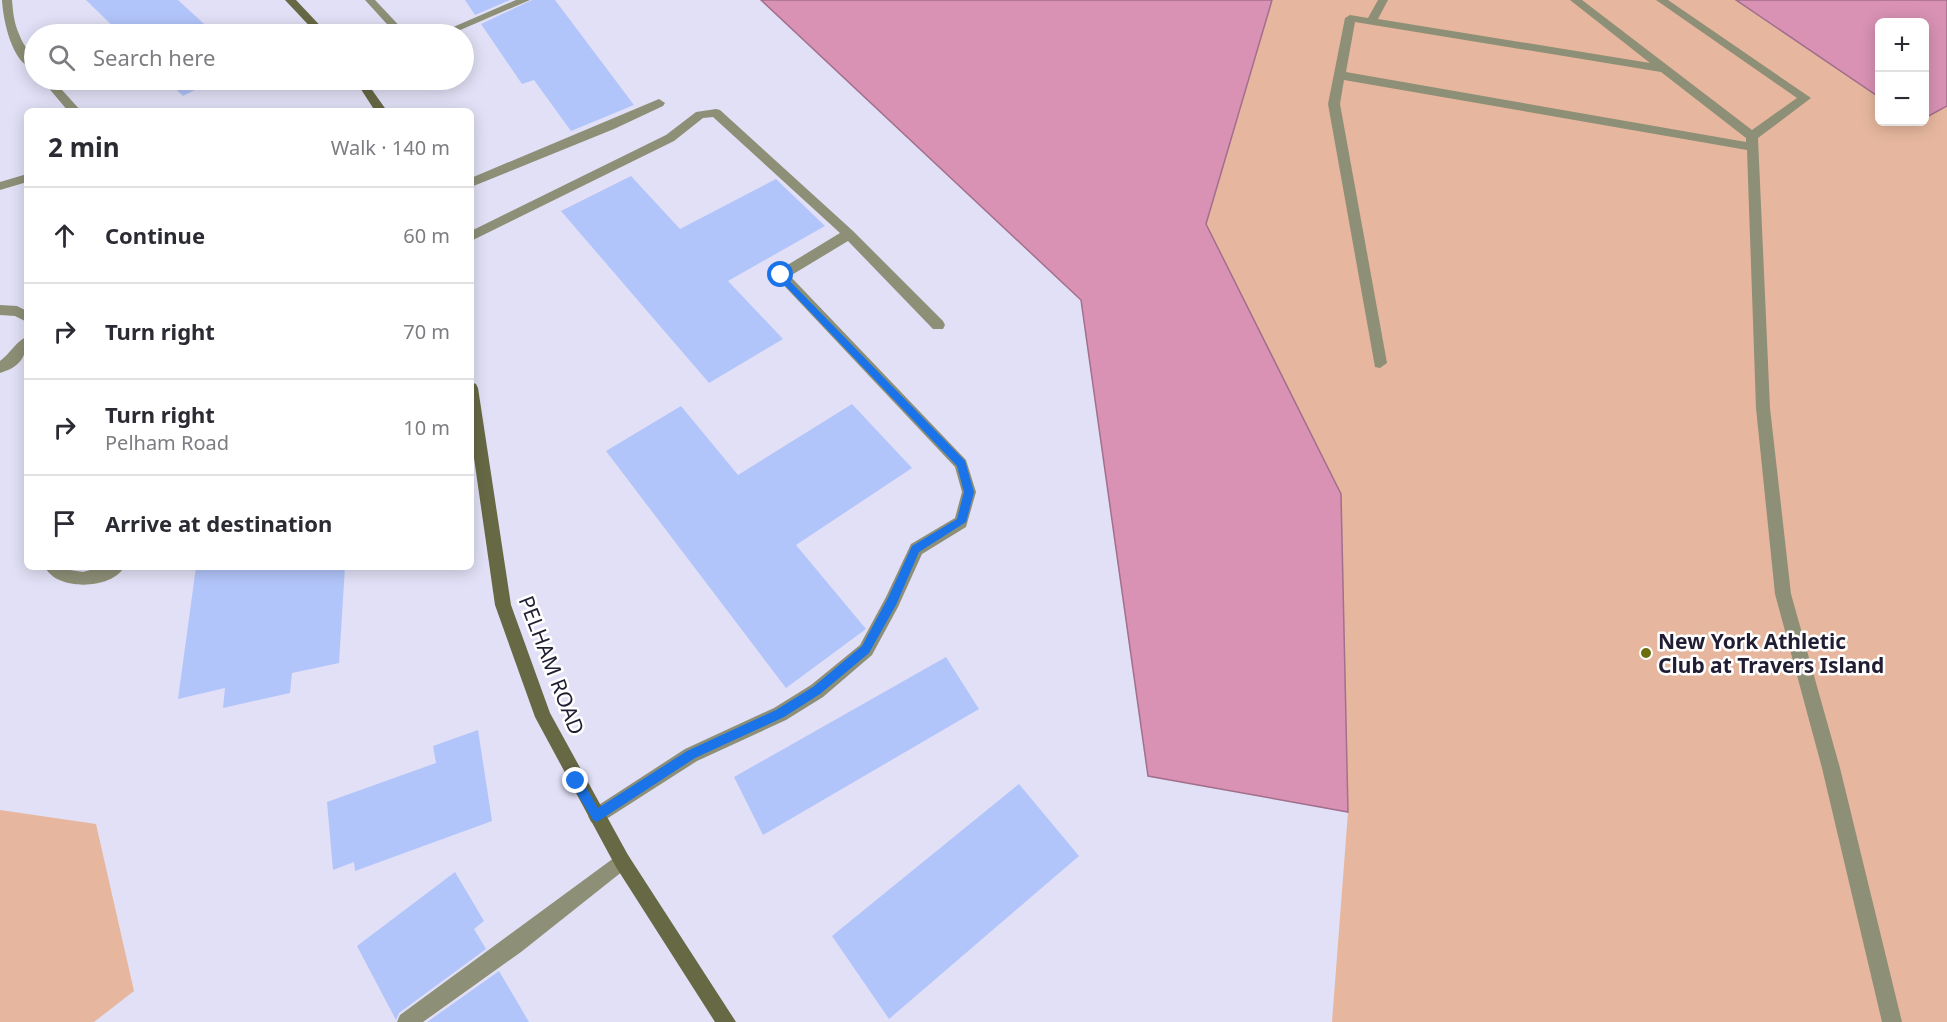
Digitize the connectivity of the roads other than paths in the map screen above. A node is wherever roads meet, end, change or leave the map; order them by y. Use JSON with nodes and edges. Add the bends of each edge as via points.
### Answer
{"nodes":[{"id":1,"x":7,"y":0,"type":"edge"},
{"id":2,"x":290,"y":0,"type":"edge"},
{"id":3,"x":525,"y":0,"type":"edge"},
{"id":4,"x":1383,"y":0,"type":"edge"},
{"id":5,"x":1575,"y":0,"type":"edge"},
{"id":6,"x":1661,"y":0,"type":"edge"},
{"id":7,"x":370,"y":1,"type":"edge"},
{"id":8,"x":1372,"y":21,"type":"junction"},
{"id":9,"x":313,"y":24,"type":"edge"},
{"id":10,"x":392,"y":24,"type":"edge"},
{"id":11,"x":466,"y":24,"type":"edge"},
{"id":12,"x":24,"y":54,"type":"edge"},
{"id":13,"x":1665,"y":69,"type":"junction"},
{"id":14,"x":1339,"y":75,"type":"junction"},
{"id":15,"x":56,"y":90,"type":"edge"},
{"id":16,"x":367,"y":90,"type":"edge"},
{"id":17,"x":659,"y":102,"type":"dead end"},
{"id":18,"x":72,"y":108,"type":"edge"},
{"id":19,"x":379,"y":108,"type":"edge"},
{"id":20,"x":1753,"y":142,"type":"junction"},
{"id":21,"x":24,"y":179,"type":"edge"},
{"id":22,"x":474,"y":182,"type":"edge"},
{"id":23,"x":0,"y":186,"type":"edge"},
{"id":24,"x":849,"y":234,"type":"junction"},
{"id":25,"x":474,"y":235,"type":"edge"},
{"id":26,"x":0,"y":310,"type":"edge"},
{"id":27,"x":24,"y":315,"type":"edge"},
{"id":28,"x":938,"y":325,"type":"dead end"},
{"id":29,"x":24,"y":346,"type":"edge"},
{"id":30,"x":1380,"y":363,"type":"dead end"},
{"id":31,"x":0,"y":368,"type":"edge"},
{"id":32,"x":474,"y":408,"type":"edge"},
{"id":33,"x":56,"y":570,"type":"edge"},
{"id":34,"x":109,"y":570,"type":"edge"},
{"id":35,"x":597,"y":816,"type":"junction"},
{"id":36,"x":621,"y":861,"type":"junction"},
{"id":37,"x":407,"y":1022,"type":"edge"},
{"id":38,"x":726,"y":1022,"type":"edge"},
{"id":39,"x":1892,"y":1022,"type":"edge"}],
"edges":[{"from":1,"to":12,"type":"lane","via":[[9,24]]},
{"from":2,"to":9,"type":"main road"},
{"from":3,"to":11,"type":"lane"},
{"from":4,"to":8,"type":"lane"},
{"from":5,"to":13,"type":"lane"},
{"from":6,"to":20,"type":"lane","via":[[1805,98]]},
{"from":7,"to":10,"type":"lane"},
{"from":8,"to":13,"type":"lane"},
{"from":8,"to":14,"type":"lane","via":[[1350,18]]},
{"from":13,"to":20,"type":"lane"},
{"from":14,"to":20,"type":"lane"},
{"from":14,"to":30,"type":"lane","via":[[1334,104]]},
{"from":15,"to":18,"type":"lane"},
{"from":16,"to":19,"type":"main road"},
{"from":17,"to":22,"type":"lane"},
{"from":20,"to":39,"type":"lane","via":[[1763,408],[1783,594],[1831,768]]},
{"from":21,"to":23,"type":"lane"},
{"from":24,"to":25,"type":"lane","via":[[716,113],[700,115],[670,138]]},
{"from":24,"to":28,"type":"lane"},
{"from":24,"to":35,"type":"lane","via":[[781,275],[961,464],[969,492],[961,522],[916,549],[866,650],[816,691],[780,714],[691,755]]},
{"from":26,"to":27,"type":"lane"},
{"from":29,"to":31,"type":"lane"},
{"from":32,"to":35,"type":"main road","name":"PELHAM ROAD","via":[[503,605],[543,717]]},
{"from":33,"to":34,"type":"lane","via":[[71,579],[85,580]]},
{"from":35,"to":36,"type":"main road","name":"PELHAM ROAD"},
{"from":36,"to":37,"type":"lane"},
{"from":36,"to":38,"type":"main road","name":"PELHAM ROAD"}]}
